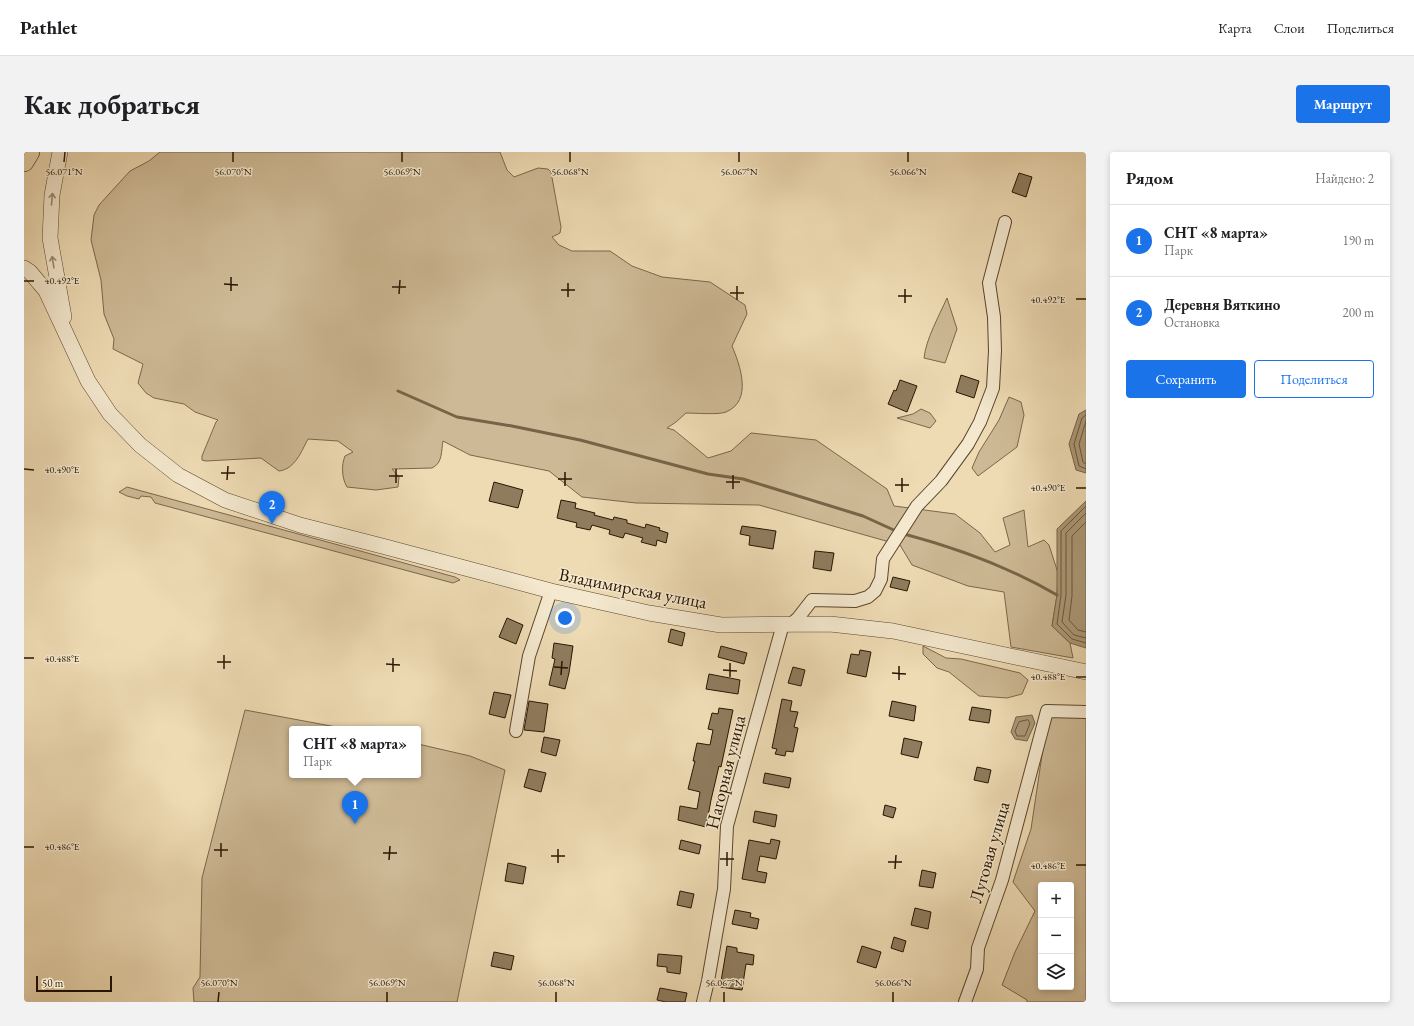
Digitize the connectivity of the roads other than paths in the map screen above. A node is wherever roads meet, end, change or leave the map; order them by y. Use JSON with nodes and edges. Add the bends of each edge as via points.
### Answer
{"nodes":[{"id":1,"x":30,"y":152,"type":"edge"},
{"id":2,"x":60,"y":152,"type":"edge"},
{"id":3,"x":24,"y":162,"type":"edge"},
{"id":4,"x":1005,"y":222,"type":"dead end"},
{"id":5,"x":24,"y":268,"type":"edge"},
{"id":6,"x":69,"y":341,"type":"junction"},
{"id":7,"x":551,"y":591,"type":"junction"},
{"id":8,"x":787,"y":624,"type":"junction"},
{"id":9,"x":1086,"y":672,"type":"edge"},
{"id":10,"x":1086,"y":712,"type":"edge"},
{"id":11,"x":516,"y":731,"type":"dead end"},
{"id":12,"x":703,"y":1002,"type":"edge"},
{"id":13,"x":965,"y":1002,"type":"edge"}],
"edges":[{"from":1,"to":3,"type":"main road"},
{"from":6,"to":2,"type":"street","one_way":true,"via":[[50,238],[52,195]]},
{"from":4,"to":8,"type":"street","via":[[990,283],[995,351],[993,388],[980,422],[968,444],[941,481],[917,506],[884,559],[881,579],[875,592],[855,601],[812,600],[798,618]]},
{"from":5,"to":6,"type":"street","via":[[46,291]]},
{"from":6,"to":7,"type":"street","name":"Владимирская улица","via":[[88,380],[110,414],[140,445],[178,475],[225,500],[300,525]]},
{"from":7,"to":8,"type":"street","name":"Владимирская улица","via":[[649,613],[721,625]]},
{"from":7,"to":11,"type":"street","via":[[529,656]]},
{"from":8,"to":9,"type":"street","name":"Владимирская улица","via":[[830,624],[893,631]]},
{"from":8,"to":12,"type":"street","name":"Нагорная улица","via":[[727,826],[724,889]]},
{"from":10,"to":13,"type":"street","name":"Луговая улица","via":[[1047,710],[1002,880],[978,948],[977,969]]}]}
